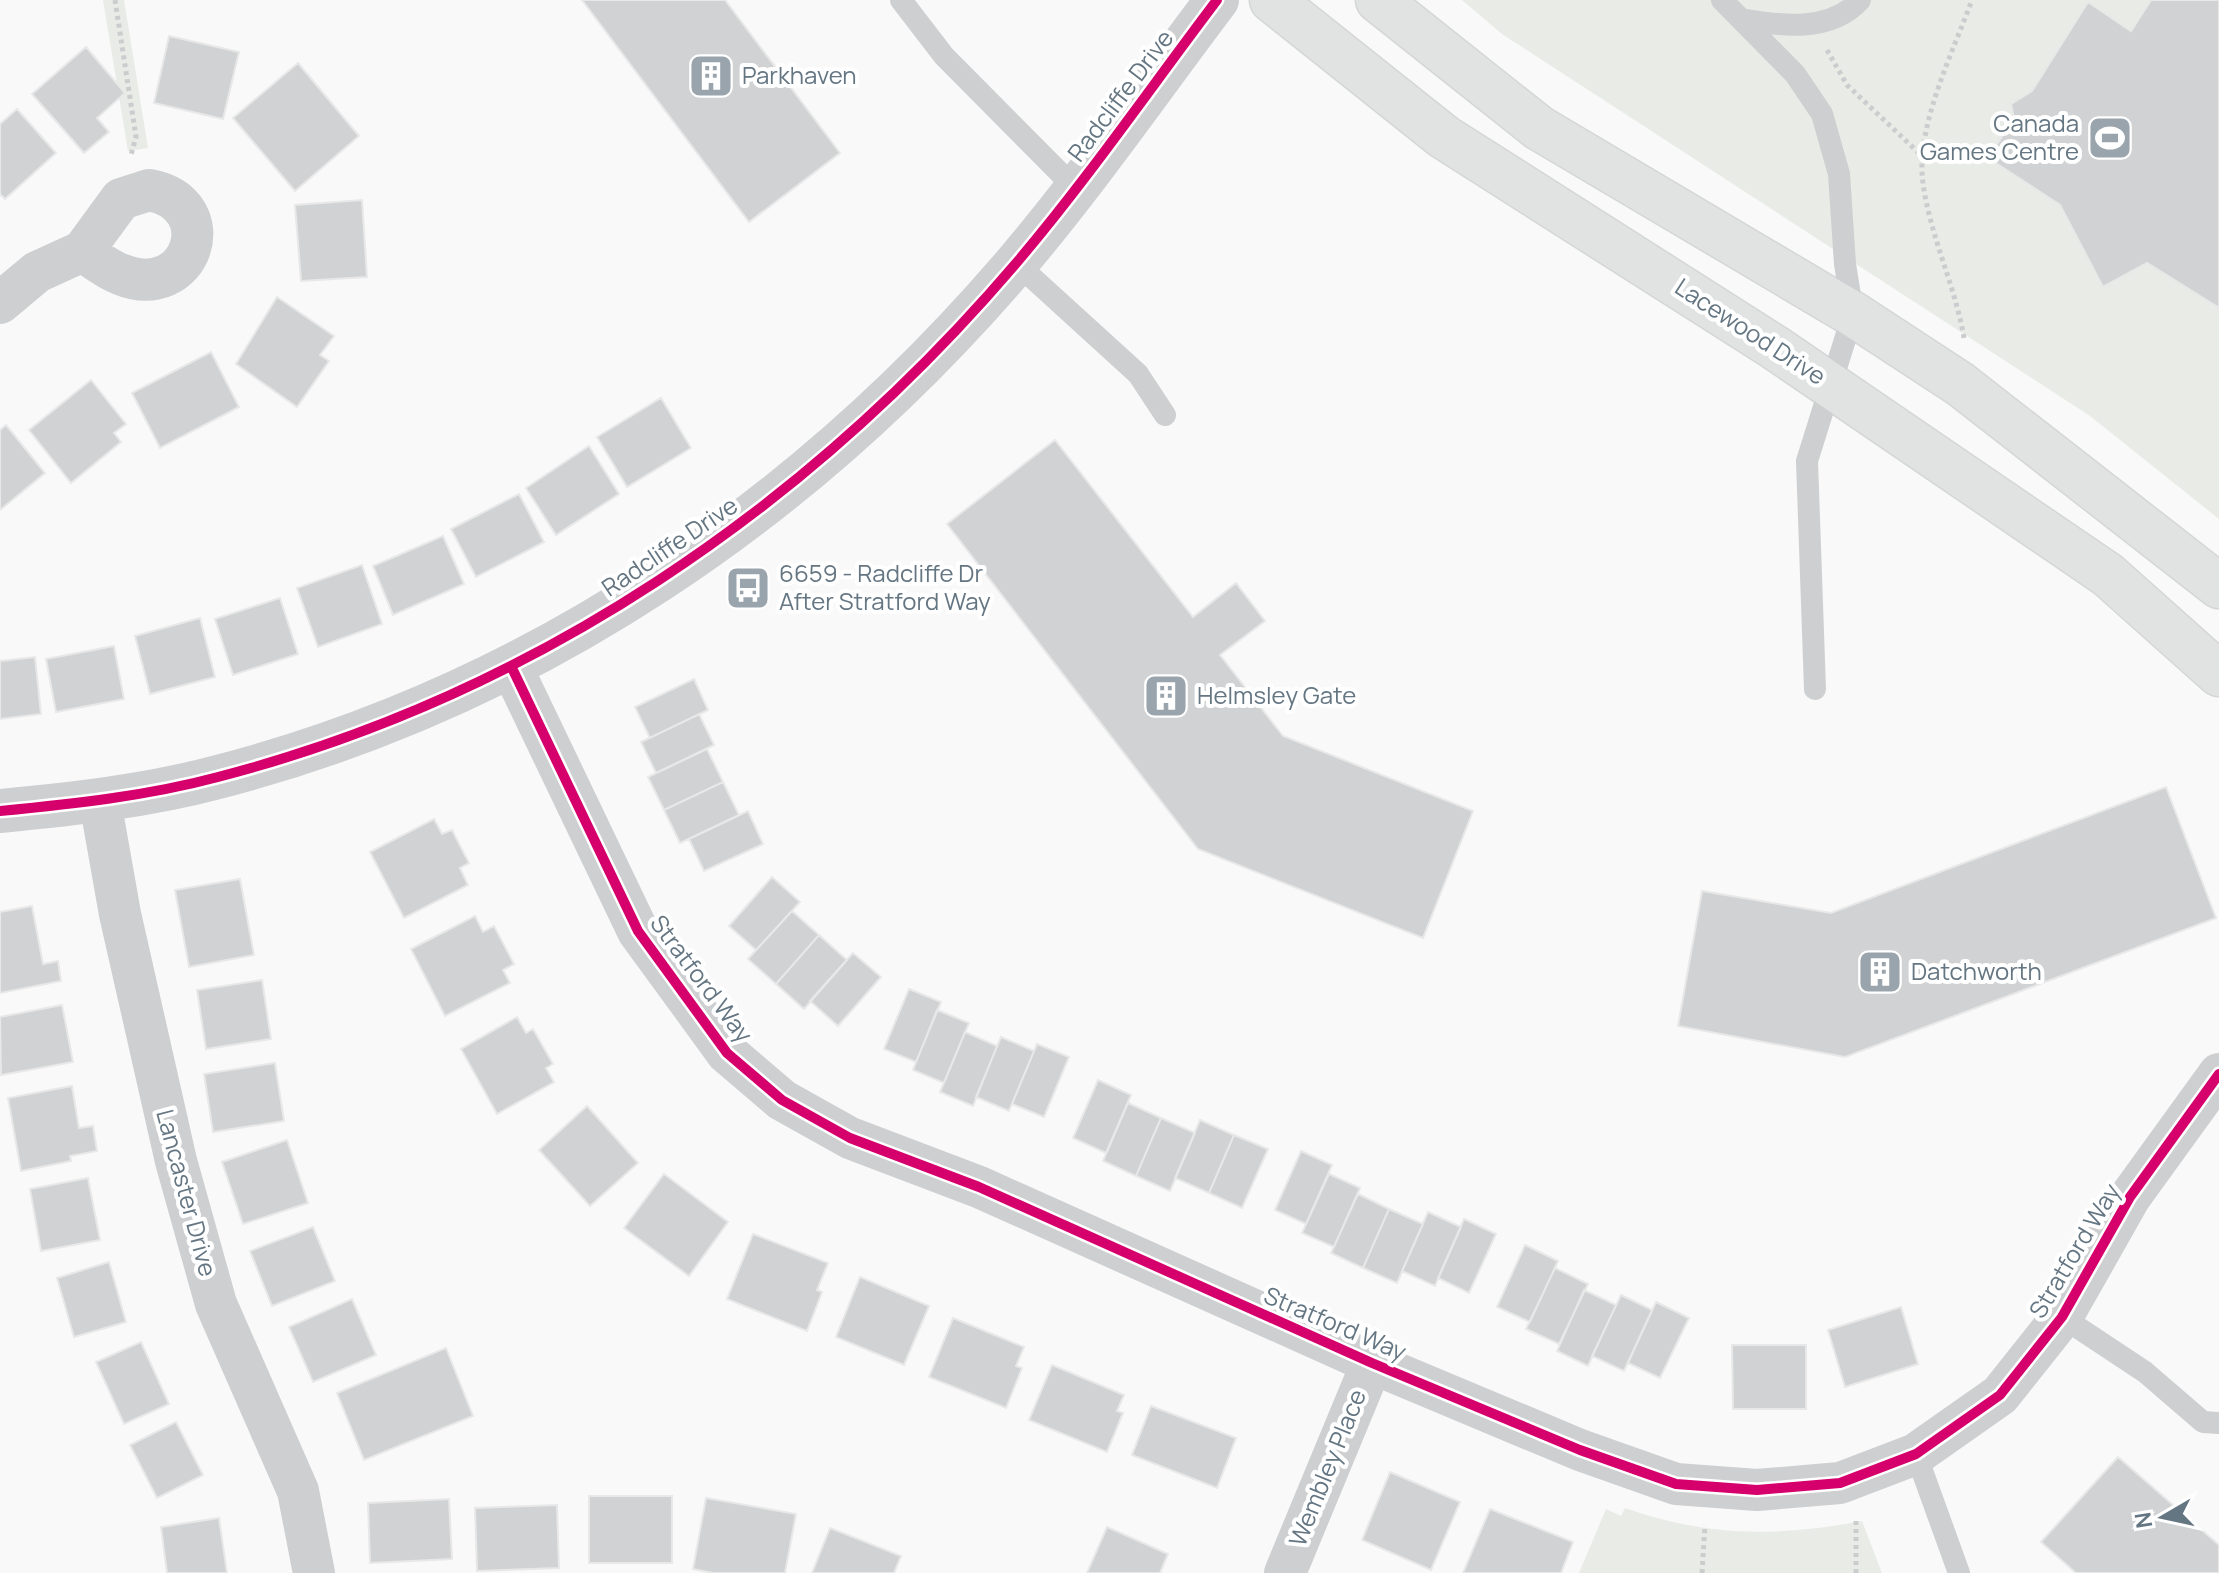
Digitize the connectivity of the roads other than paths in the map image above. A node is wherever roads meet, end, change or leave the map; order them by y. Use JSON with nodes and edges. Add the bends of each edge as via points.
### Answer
{"nodes":[{"id":1,"x":901,"y":0,"type":"edge"},
{"id":2,"x":1217,"y":0,"type":"edge"},
{"id":3,"x":1272,"y":0,"type":"edge"},
{"id":4,"x":1378,"y":0,"type":"edge"},
{"id":5,"x":1722,"y":0,"type":"edge"},
{"id":6,"x":1860,"y":0,"type":"edge"},
{"id":7,"x":1741,"y":19,"type":"junction"},
{"id":8,"x":1076,"y":189,"type":"junction"},
{"id":9,"x":83,"y":251,"type":"junction"},
{"id":10,"x":1016,"y":263,"type":"junction"},
{"id":11,"x":0,"y":303,"type":"edge"},
{"id":12,"x":1853,"y":314,"type":"junction"},
{"id":13,"x":1832,"y":385,"type":"junction"},
{"id":14,"x":1165,"y":415,"type":"dead end"},
{"id":15,"x":2219,"y":586,"type":"edge"},
{"id":16,"x":511,"y":666,"type":"junction"},
{"id":17,"x":2219,"y":674,"type":"edge"},
{"id":18,"x":1815,"y":689,"type":"dead end"},
{"id":19,"x":100,"y":801,"type":"junction"},
{"id":20,"x":0,"y":811,"type":"edge"},
{"id":21,"x":2219,"y":1074,"type":"edge"},
{"id":22,"x":2062,"y":1317,"type":"junction"},
{"id":23,"x":1372,"y":1363,"type":"junction"},
{"id":24,"x":2219,"y":1423,"type":"edge"},
{"id":25,"x":1916,"y":1454,"type":"junction"},
{"id":26,"x":314,"y":1573,"type":"edge"},
{"id":27,"x":1285,"y":1573,"type":"edge"},
{"id":28,"x":1959,"y":1573,"type":"edge"}],
"edges":[{"from":1,"to":8,"type":"lane","via":[[944,56]]},
{"from":2,"to":8,"type":"street","name":"Radcliffe Drive"},
{"from":3,"to":13,"type":"main road","name":"Lacewood Drive","via":[[1444,137]]},
{"from":4,"to":12,"type":"main road","via":[[1539,128]]},
{"from":5,"to":7,"type":"lane"},
{"from":6,"to":7,"type":"lane","via":[[1819,23],[1784,26]]},
{"from":7,"to":12,"type":"lane","via":[[1795,74],[1822,114],[1839,174]]},
{"from":8,"to":10,"type":"street","name":"Radcliffe Drive"},
{"from":9,"to":9,"type":"street","via":[[121,199],[149,190],[176,199],[186,210],[193,239],[170,275],[141,280],[120,274]]},
{"from":9,"to":11,"type":"street","via":[[37,272]]},
{"from":10,"to":14,"type":"lane","via":[[1138,374]]},
{"from":10,"to":16,"type":"street","name":"Radcliffe Drive","via":[[899,388],[808,471],[630,602]]},
{"from":12,"to":13,"type":"lane"},
{"from":12,"to":15,"type":"main road","via":[[1960,384]]},
{"from":13,"to":17,"type":"main road","name":"Lacewood Drive","via":[[2108,575]]},
{"from":13,"to":18,"type":"lane","via":[[1807,461]]},
{"from":16,"to":19,"type":"street","name":"Radcliffe Drive","via":[[326,743],[217,777]]},
{"from":16,"to":23,"type":"street","name":"Stratford Way","via":[[638,931],[727,1053],[782,1100],[850,1138],[979,1187]]},
{"from":19,"to":20,"type":"street","name":"Radcliffe Drive"},
{"from":19,"to":26,"type":"street","name":"Lancaster Drive","via":[[176,1161],[216,1304],[298,1491]]},
{"from":21,"to":22,"type":"street","name":"Stratford Way","via":[[2130,1197]]},
{"from":22,"to":24,"type":"lane","via":[[2145,1372],[2203,1422]]},
{"from":22,"to":25,"type":"street","name":"Stratford Way","via":[[2000,1395]]},
{"from":23,"to":25,"type":"street","name":"Stratford Way","via":[[1676,1484],[1757,1490],[1840,1483]]},
{"from":23,"to":27,"type":"street","name":"Wembley Place"},
{"from":25,"to":28,"type":"lane"}]}
